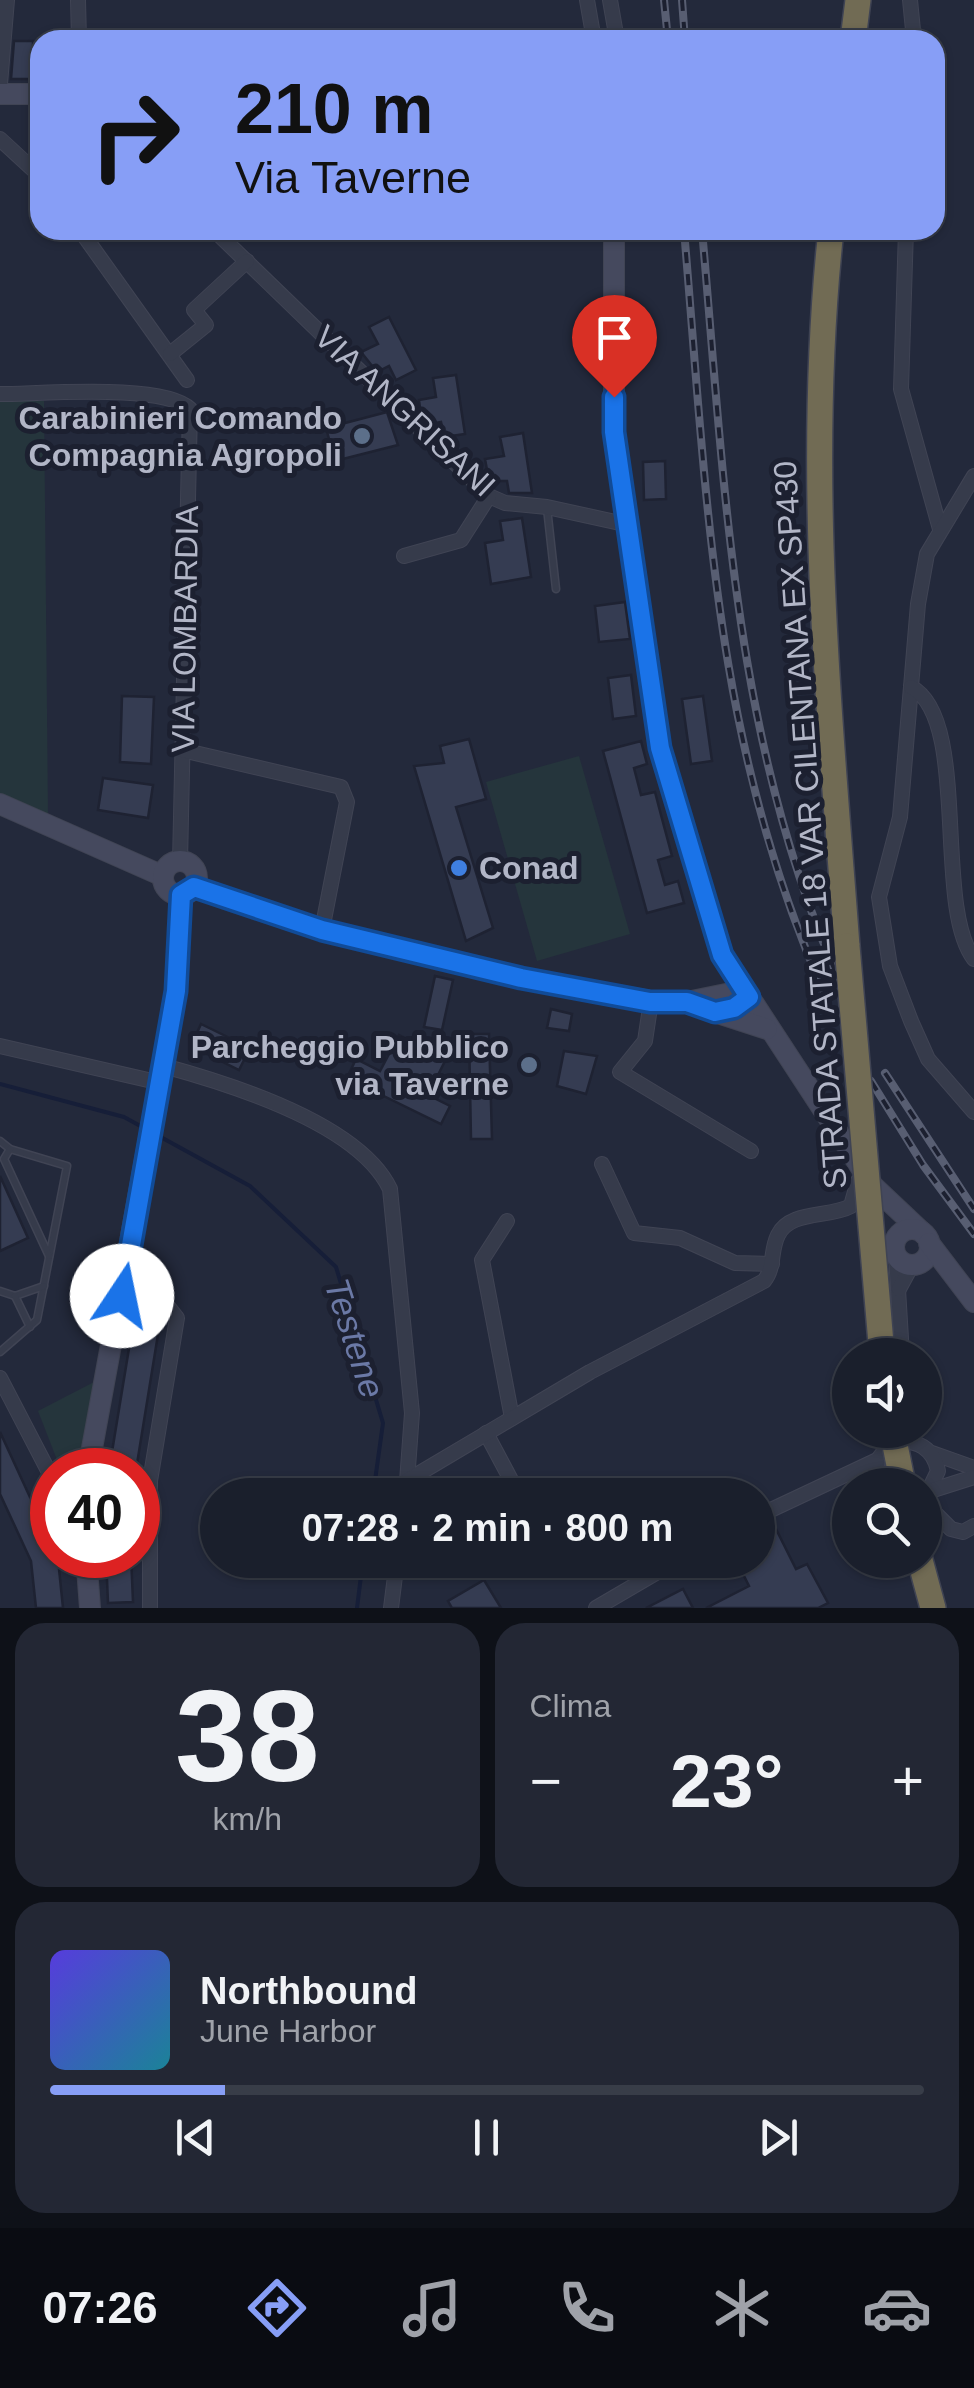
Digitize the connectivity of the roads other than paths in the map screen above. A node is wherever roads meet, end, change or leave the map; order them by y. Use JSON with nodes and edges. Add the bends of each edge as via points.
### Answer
{"nodes":[{"id":1,"x":7,"y":0,"type":"edge"},
{"id":2,"x":78,"y":0,"type":"edge"},
{"id":3,"x":587,"y":0,"type":"edge"},
{"id":4,"x":610,"y":0,"type":"edge"},
{"id":5,"x":858,"y":0,"type":"edge"},
{"id":6,"x":910,"y":0,"type":"edge"},
{"id":7,"x":79,"y":30,"type":"edge"},
{"id":8,"x":592,"y":30,"type":"edge"},
{"id":9,"x":615,"y":30,"type":"edge"},
{"id":10,"x":854,"y":30,"type":"edge"},
{"id":11,"x":913,"y":30,"type":"edge"},
{"id":12,"x":0,"y":84,"type":"edge"},
{"id":13,"x":0,"y":94,"type":"edge"},
{"id":14,"x":30,"y":94,"type":"edge"},
{"id":15,"x":0,"y":139,"type":"edge"},
{"id":16,"x":30,"y":167,"type":"edge"},
{"id":17,"x":87,"y":240,"type":"edge"},
{"id":18,"x":225,"y":240,"type":"edge"},
{"id":19,"x":614,"y":240,"type":"edge"},
{"id":20,"x":830,"y":240,"type":"edge"},
{"id":21,"x":906,"y":240,"type":"edge"},
{"id":22,"x":247,"y":261,"type":"junction"},
{"id":23,"x":170,"y":354,"type":"junction"},
{"id":24,"x":187,"y":380,"type":"dead end"},
{"id":25,"x":0,"y":394,"type":"edge"},
{"id":26,"x":974,"y":476,"type":"edge"},
{"id":27,"x":489,"y":496,"type":"junction"},
{"id":28,"x":547,"y":506,"type":"junction"},
{"id":29,"x":628,"y":525,"type":"junction"},
{"id":30,"x":940,"y":530,"type":"junction"},
{"id":31,"x":404,"y":556,"type":"dead end"},
{"id":32,"x":556,"y":590,"type":"dead end"},
{"id":33,"x":911,"y":687,"type":"junction"},
{"id":34,"x":182,"y":750,"type":"junction"},
{"id":35,"x":0,"y":804,"type":"edge"},
{"id":36,"x":172,"y":869,"type":"junction"},
{"id":37,"x":188,"y":891,"type":"junction"},
{"id":38,"x":322,"y":930,"type":"junction"},
{"id":39,"x":722,"y":955,"type":"junction"},
{"id":40,"x":974,"y":959,"type":"edge"},
{"id":41,"x":749,"y":997,"type":"junction"},
{"id":42,"x":650,"y":1002,"type":"junction"},
{"id":43,"x":703,"y":1003,"type":"junction"},
{"id":44,"x":767,"y":1030,"type":"junction"},
{"id":45,"x":0,"y":1046,"type":"edge"},
{"id":46,"x":161,"y":1079,"type":"junction"},
{"id":47,"x":974,"y":1112,"type":"edge"},
{"id":48,"x":0,"y":1142,"type":"edge"},
{"id":49,"x":10,"y":1149,"type":"junction"},
{"id":50,"x":751,"y":1151,"type":"dead end"},
{"id":51,"x":602,"y":1164,"type":"dead end"},
{"id":52,"x":859,"y":1165,"type":"junction"},
{"id":53,"x":874,"y":1186,"type":"junction"},
{"id":54,"x":506,"y":1221,"type":"dead end"},
{"id":55,"x":913,"y":1251,"type":"junction"},
{"id":56,"x":50,"y":1259,"type":"junction"},
{"id":57,"x":772,"y":1264,"type":"junction"},
{"id":58,"x":45,"y":1285,"type":"junction"},
{"id":59,"x":0,"y":1291,"type":"edge"},
{"id":60,"x":15,"y":1296,"type":"junction"},
{"id":61,"x":122,"y":1296,"type":"junction"},
{"id":62,"x":974,"y":1302,"type":"edge"},
{"id":63,"x":30,"y":1327,"type":"junction"},
{"id":64,"x":881,"y":1338,"type":"edge"},
{"id":65,"x":901,"y":1338,"type":"edge"},
{"id":66,"x":0,"y":1352,"type":"edge"},
{"id":67,"x":0,"y":1378,"type":"edge"},
{"id":68,"x":512,"y":1418,"type":"junction"},
{"id":69,"x":486,"y":1434,"type":"junction"},
{"id":70,"x":36,"y":1448,"type":"edge"},
{"id":71,"x":91,"y":1448,"type":"edge"},
{"id":72,"x":885,"y":1448,"type":"edge"},
{"id":73,"x":927,"y":1448,"type":"edge"},
{"id":74,"x":932,"y":1453,"type":"junction"},
{"id":75,"x":877,"y":1460,"type":"junction"},
{"id":76,"x":862,"y":1468,"type":"edge"},
{"id":77,"x":877,"y":1468,"type":"edge"},
{"id":78,"x":937,"y":1468,"type":"edge"},
{"id":79,"x":974,"y":1468,"type":"edge"},
{"id":80,"x":974,"y":1477,"type":"edge"},
{"id":81,"x":407,"y":1478,"type":"edge"},
{"id":82,"x":420,"y":1478,"type":"edge"},
{"id":83,"x":510,"y":1478,"type":"edge"},
{"id":84,"x":832,"y":1482,"type":"edge"},
{"id":85,"x":942,"y":1491,"type":"edge"},
{"id":86,"x":775,"y":1507,"type":"edge"},
{"id":87,"x":942,"y":1516,"type":"edge"},
{"id":88,"x":974,"y":1526,"type":"edge"},
{"id":89,"x":87,"y":1578,"type":"edge"},
{"id":90,"x":395,"y":1578,"type":"edge"},
{"id":91,"x":647,"y":1578,"type":"edge"},
{"id":92,"x":925,"y":1578,"type":"edge"},
{"id":93,"x":90,"y":1608,"type":"edge"},
{"id":94,"x":150,"y":1608,"type":"edge"},
{"id":95,"x":391,"y":1608,"type":"edge"},
{"id":96,"x":596,"y":1608,"type":"edge"},
{"id":97,"x":933,"y":1608,"type":"edge"}],
"edges":[{"from":1,"to":12,"type":"street"},
{"from":2,"to":7,"type":"street"},
{"from":3,"to":8,"type":"street"},
{"from":4,"to":9,"type":"street"},
{"from":5,"to":10,"type":"highway"},
{"from":6,"to":11,"type":"street"},
{"from":13,"to":14,"type":"street"},
{"from":15,"to":16,"type":"street"},
{"from":17,"to":23,"type":"street"},
{"from":18,"to":22,"type":"street","name":"VIA ANGRISANI"},
{"from":19,"to":29,"type":"street","via":[[614,432]]},
{"from":20,"to":64,"type":"highway","name":"STRADA STATALE 18 VAR CILENTANA EX SP430","bridge":true,"via":[[817,478],[826,682]]},
{"from":21,"to":30,"type":"street","via":[[901,389]]},
{"from":22,"to":23,"type":"street","via":[[194,310],[206,325]]},
{"from":22,"to":27,"type":"street","name":"VIA ANGRISANI"},
{"from":23,"to":24,"type":"street"},
{"from":25,"to":34,"type":"street","name":"VIA LOMBARDIA","via":[[155,396],[181,400],[190,409]]},
{"from":26,"to":30,"type":"street"},
{"from":27,"to":28,"type":"street","name":"VIA ANGRISANI"},
{"from":27,"to":31,"type":"street","via":[[461,540]]},
{"from":28,"to":29,"type":"street","name":"VIA ANGRISANI"},
{"from":28,"to":32,"type":"lane"},
{"from":29,"to":39,"type":"street","via":[[660,748]]},
{"from":30,"to":33,"type":"street","via":[[927,554]]},
{"from":33,"to":40,"type":"street","via":[[929,703],[948,767],[955,888]]},
{"from":33,"to":47,"type":"street","via":[[900,817],[880,878],[882,925],[890,966],[928,1059]]},
{"from":34,"to":36,"type":"street","name":"VIA LOMBARDIA"},
{"from":34,"to":38,"type":"street","via":[[341,788],[348,802]]},
{"from":35,"to":36,"type":"street"},
{"from":36,"to":37,"type":"street","via":[[167,890]]},
{"from":36,"to":37,"type":"street","via":[[193,868]]},
{"from":37,"to":38,"type":"street"},
{"from":37,"to":46,"type":"street"},
{"from":38,"to":42,"type":"street"},
{"from":39,"to":41,"type":"street"},
{"from":39,"to":43,"type":"street","via":[[716,989]]},
{"from":41,"to":43,"type":"street"},
{"from":41,"to":44,"type":"street"},
{"from":42,"to":43,"type":"street"},
{"from":42,"to":50,"type":"street","via":[[645,1041],[620,1072]]},
{"from":43,"to":44,"type":"street"},
{"from":44,"to":52,"type":"street"},
{"from":45,"to":46,"type":"street"},
{"from":46,"to":61,"type":"street"},
{"from":46,"to":81,"type":"street","via":[[244,1088],[349,1143],[380,1167],[390,1189],[410,1386]]},
{"from":48,"to":49,"type":"lane"},
{"from":49,"to":56,"type":"lane","via":[[4,1159]]},
{"from":49,"to":56,"type":"lane","via":[[67,1166]]},
{"from":51,"to":57,"type":"street","via":[[634,1234],[680,1238],[735,1263]]},
{"from":52,"to":53,"type":"street"},
{"from":52,"to":57,"type":"street","via":[[851,1206],[789,1222],[779,1232]]},
{"from":53,"to":55,"type":"street"},
{"from":53,"to":55,"type":"street"},
{"from":54,"to":68,"type":"street","via":[[482,1260]]},
{"from":55,"to":62,"type":"street","via":[[952,1274]]},
{"from":55,"to":65,"type":"street","via":[[898,1290]]},
{"from":56,"to":58,"type":"lane"},
{"from":57,"to":68,"type":"street","via":[[764,1281]]},
{"from":58,"to":60,"type":"lane"},
{"from":58,"to":63,"type":"lane"},
{"from":59,"to":60,"type":"lane"},
{"from":60,"to":63,"type":"lane"},
{"from":61,"to":71,"type":"street"},
{"from":61,"to":94,"type":"street","via":[[166,1304],[177,1318],[150,1481]]},
{"from":63,"to":66,"type":"lane"},
{"from":67,"to":70,"type":"street"},
{"from":68,"to":69,"type":"street"},
{"from":69,"to":82,"type":"street"},
{"from":69,"to":83,"type":"street"},
{"from":72,"to":75,"type":"street"},
{"from":73,"to":74,"type":"street"},
{"from":74,"to":78,"type":"street"},
{"from":74,"to":79,"type":"street"},
{"from":75,"to":76,"type":"street"},
{"from":75,"to":77,"type":"street"},
{"from":80,"to":85,"type":"street"},
{"from":84,"to":86,"type":"street"},
{"from":87,"to":88,"type":"street","via":[[951,1529]]},
{"from":89,"to":93,"type":"street"},
{"from":90,"to":95,"type":"street"},
{"from":91,"to":96,"type":"street"},
{"from":92,"to":97,"type":"highway"}]}
